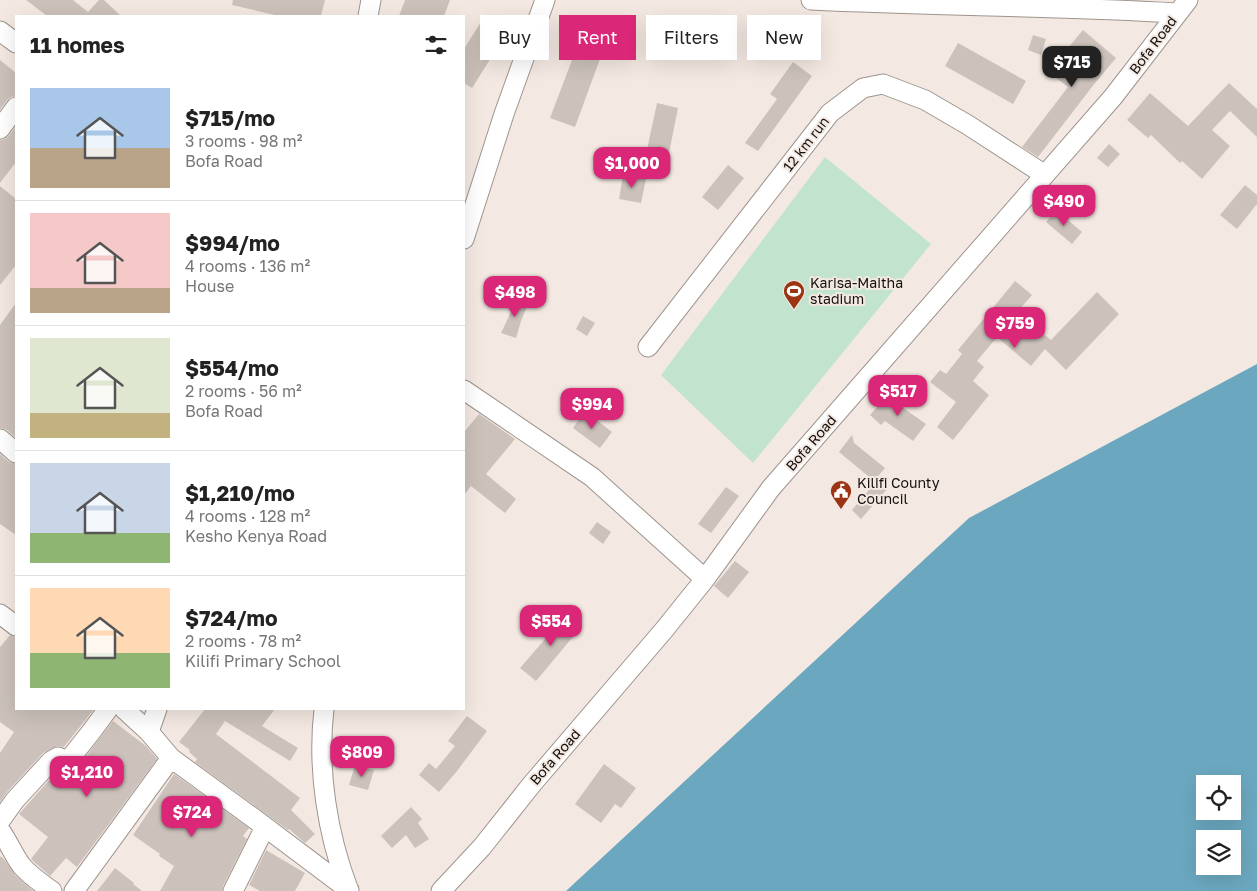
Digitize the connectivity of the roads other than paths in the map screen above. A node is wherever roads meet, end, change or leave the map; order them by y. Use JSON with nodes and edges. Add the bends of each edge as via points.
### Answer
{"nodes":[{"id":1,"x":372,"y":0,"type":"edge"},
{"id":2,"x":545,"y":0,"type":"edge"},
{"id":3,"x":811,"y":0,"type":"edge"},
{"id":4,"x":1182,"y":6,"type":"edge"},
{"id":5,"x":368,"y":15,"type":"edge"},
{"id":6,"x":0,"y":31,"type":"edge"},
{"id":7,"x":15,"y":42,"type":"edge"},
{"id":8,"x":15,"y":109,"type":"edge"},
{"id":9,"x":0,"y":129,"type":"edge"},
{"id":10,"x":1045,"y":175,"type":"junction"},
{"id":11,"x":465,"y":236,"type":"edge"},
{"id":12,"x":648,"y":348,"type":"dead end"},
{"id":13,"x":465,"y":391,"type":"edge"},
{"id":14,"x":0,"y":439,"type":"edge"},
{"id":15,"x":15,"y":452,"type":"edge"},
{"id":16,"x":705,"y":579,"type":"junction"},
{"id":17,"x":0,"y":614,"type":"edge"},
{"id":18,"x":15,"y":625,"type":"edge"},
{"id":19,"x":107,"y":710,"type":"edge"},
{"id":20,"x":125,"y":710,"type":"edge"},
{"id":21,"x":157,"y":710,"type":"edge"},
{"id":22,"x":324,"y":710,"type":"edge"},
{"id":23,"x":149,"y":732,"type":"junction"},
{"id":24,"x":171,"y":758,"type":"junction"},
{"id":25,"x":0,"y":821,"type":"edge"},
{"id":26,"x":265,"y":827,"type":"junction"},
{"id":27,"x":0,"y":830,"type":"edge"},
{"id":28,"x":347,"y":886,"type":"edge"},
{"id":29,"x":52,"y":891,"type":"edge"},
{"id":30,"x":74,"y":891,"type":"edge"},
{"id":31,"x":232,"y":891,"type":"edge"},
{"id":32,"x":357,"y":891,"type":"edge"},
{"id":33,"x":441,"y":891,"type":"edge"}],
"edges":[{"from":1,"to":5,"type":"street"},
{"from":2,"to":11,"type":"street"},
{"from":3,"to":4,"type":"street","via":[[1096,8]]},
{"from":4,"to":10,"type":"street","name":"Bofa Road","via":[[1113,98]]},
{"from":6,"to":7,"type":"street"},
{"from":8,"to":9,"type":"street"},
{"from":10,"to":12,"type":"street","name":"12 km run","via":[[925,100],[883,84],[863,88],[830,113]]},
{"from":10,"to":16,"type":"street","name":"Bofa Road","via":[[771,488]]},
{"from":13,"to":16,"type":"street","via":[[592,476]]},
{"from":14,"to":15,"type":"street"},
{"from":16,"to":33,"type":"street","name":"Bofa Road","via":[[482,847]]},
{"from":17,"to":18,"type":"street"},
{"from":19,"to":25,"type":"street","via":[[68,761],[58,757],[51,760]]},
{"from":20,"to":23,"type":"street"},
{"from":21,"to":23,"type":"street"},
{"from":22,"to":28,"type":"street","via":[[323,778],[335,850]]},
{"from":23,"to":24,"type":"street"},
{"from":24,"to":26,"type":"street"},
{"from":24,"to":30,"type":"street"},
{"from":26,"to":28,"type":"street"},
{"from":26,"to":31,"type":"street"},
{"from":27,"to":29,"type":"street","via":[[21,866]]},
{"from":28,"to":32,"type":"street"}]}
